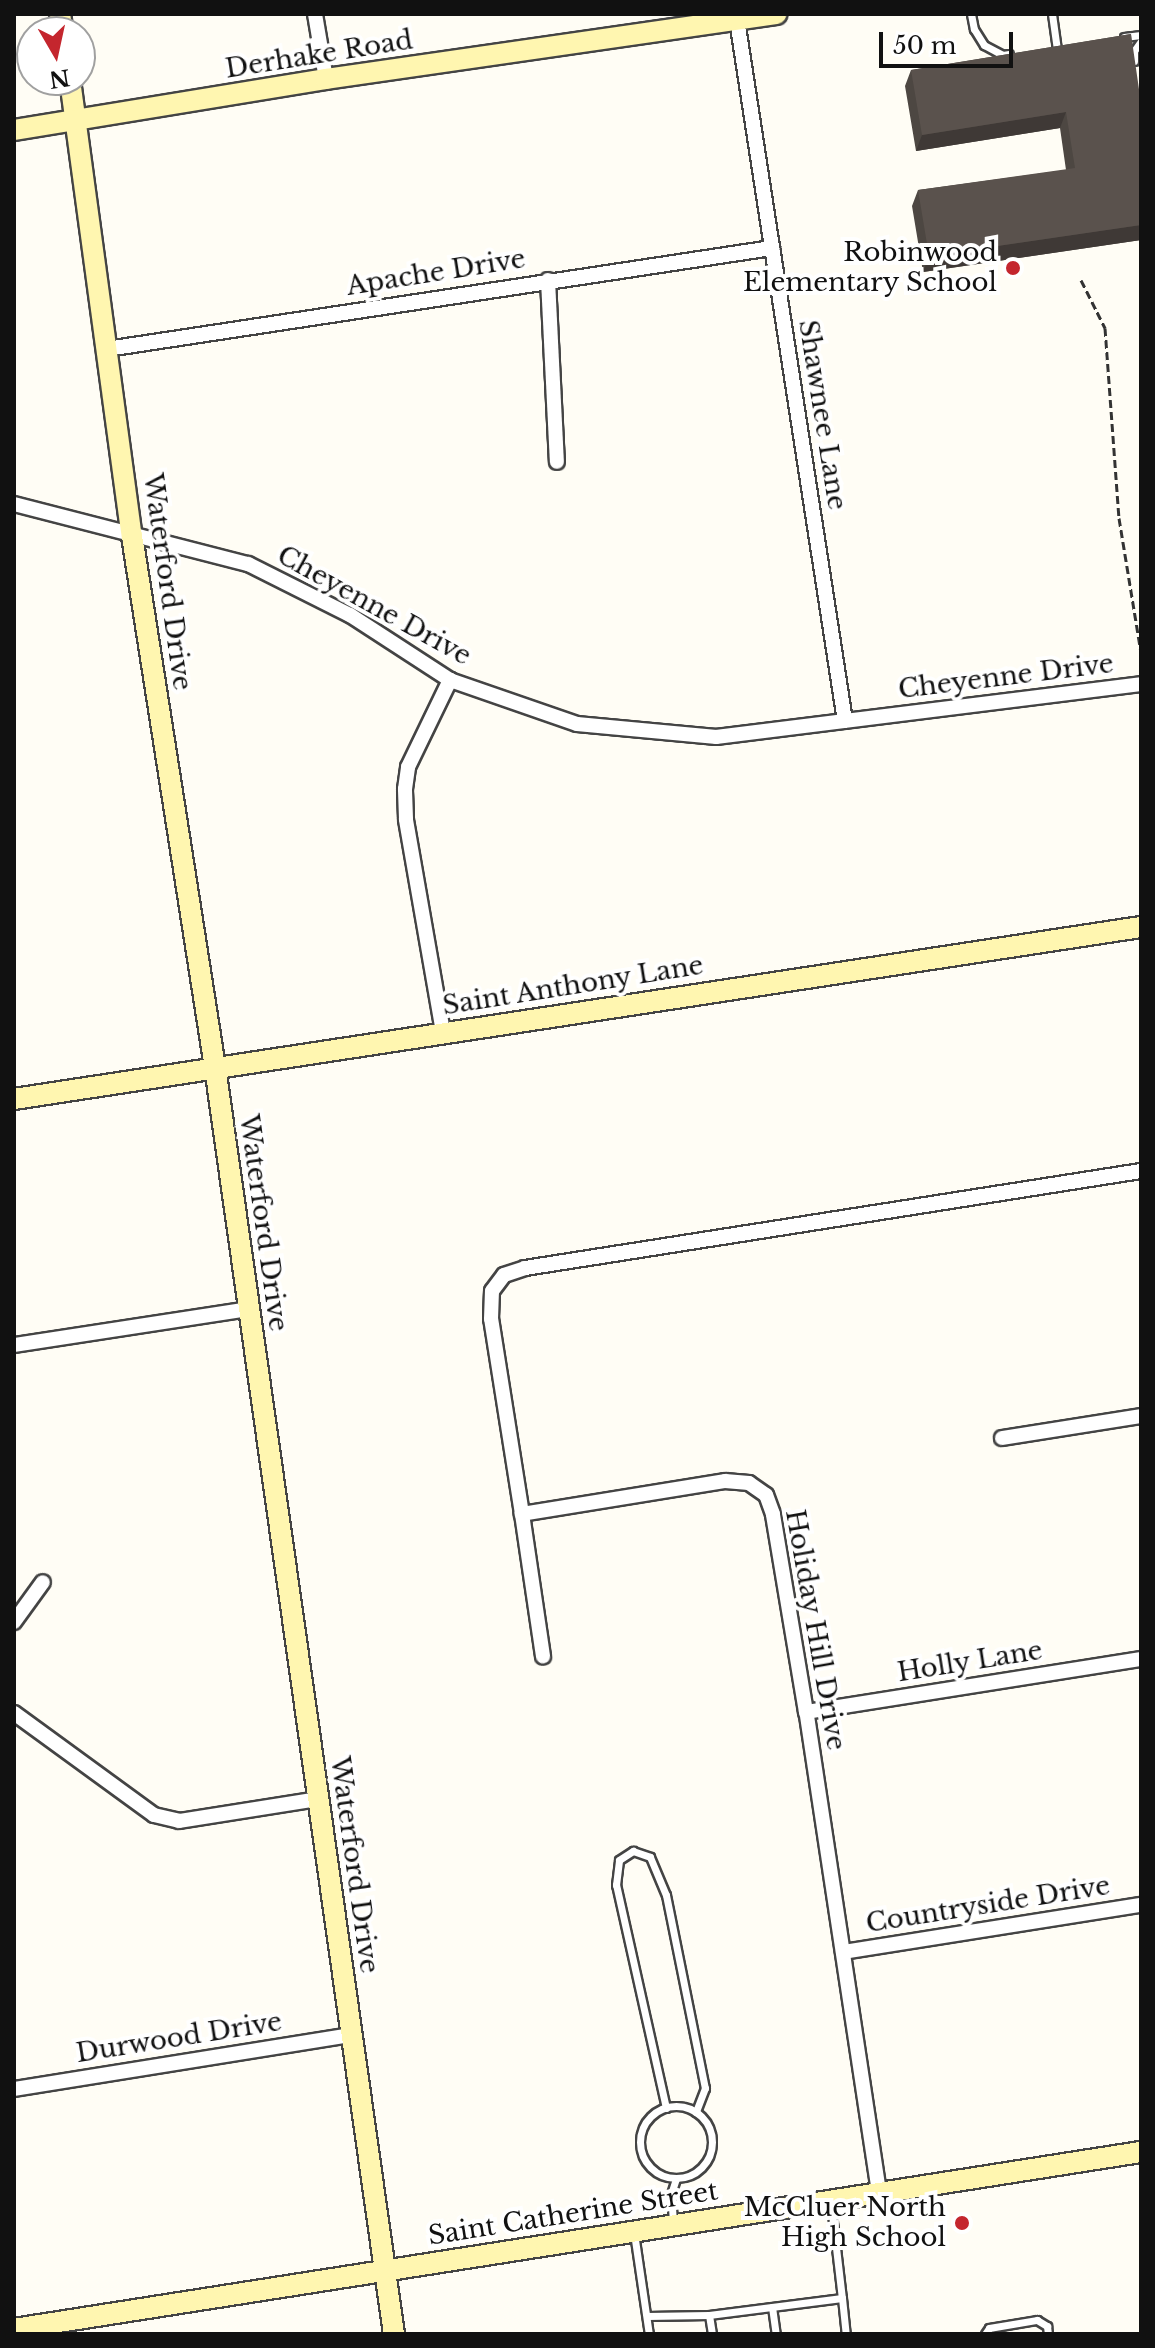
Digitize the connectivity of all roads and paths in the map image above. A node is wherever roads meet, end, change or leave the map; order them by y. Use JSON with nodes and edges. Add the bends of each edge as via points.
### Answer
{"nodes":[{"id":1,"x":315,"y":14,"type":"edge"},
{"id":2,"x":776,"y":14,"type":"edge"},
{"id":3,"x":971,"y":14,"type":"edge"},
{"id":4,"x":1052,"y":14,"type":"edge"},
{"id":5,"x":737,"y":20,"type":"junction"},
{"id":6,"x":1141,"y":38,"type":"edge"},
{"id":7,"x":1113,"y":39,"type":"edge"},
{"id":8,"x":1071,"y":46,"type":"edge"},
{"id":9,"x":1057,"y":48,"type":"junction"},
{"id":10,"x":1043,"y":50,"type":"edge"},
{"id":11,"x":1016,"y":53,"type":"edge"},
{"id":12,"x":1135,"y":77,"type":"edge"},
{"id":13,"x":326,"y":79,"type":"junction"},
{"id":14,"x":72,"y":96,"type":"edge"},
{"id":15,"x":76,"y":120,"type":"junction"},
{"id":16,"x":14,"y":130,"type":"edge"},
{"id":17,"x":772,"y":248,"type":"junction"},
{"id":18,"x":548,"y":280,"type":"junction"},
{"id":19,"x":1081,"y":280,"type":"dead end"},
{"id":20,"x":107,"y":349,"type":"junction"},
{"id":21,"x":557,"y":462,"type":"dead end"},
{"id":22,"x":14,"y":504,"type":"edge"},
{"id":23,"x":132,"y":536,"type":"junction"},
{"id":24,"x":1141,"y":653,"type":"edge"},
{"id":25,"x":450,"y":680,"type":"junction"},
{"id":26,"x":1141,"y":684,"type":"edge"},
{"id":27,"x":845,"y":721,"type":"junction"},
{"id":28,"x":1141,"y":927,"type":"edge"},
{"id":29,"x":443,"y":1032,"type":"junction"},
{"id":30,"x":215,"y":1067,"type":"junction"},
{"id":31,"x":14,"y":1099,"type":"edge"},
{"id":32,"x":1141,"y":1171,"type":"edge"},
{"id":33,"x":249,"y":1309,"type":"junction"},
{"id":34,"x":14,"y":1345,"type":"edge"},
{"id":35,"x":1141,"y":1416,"type":"edge"},
{"id":36,"x":1002,"y":1438,"type":"dead end"},
{"id":37,"x":522,"y":1514,"type":"junction"},
{"id":38,"x":43,"y":1582,"type":"dead end"},
{"id":39,"x":14,"y":1622,"type":"edge"},
{"id":40,"x":543,"y":1656,"type":"dead end"},
{"id":41,"x":1141,"y":1659,"type":"edge"},
{"id":42,"x":806,"y":1712,"type":"junction"},
{"id":43,"x":14,"y":1713,"type":"edge"},
{"id":44,"x":318,"y":1799,"type":"junction"},
{"id":45,"x":1141,"y":1905,"type":"edge"},
{"id":46,"x":843,"y":1952,"type":"junction"},
{"id":47,"x":351,"y":2035,"type":"junction"},
{"id":48,"x":14,"y":2089,"type":"edge"},
{"id":49,"x":666,"y":2108,"type":"junction"},
{"id":50,"x":696,"y":2112,"type":"junction"},
{"id":51,"x":1141,"y":2152,"type":"edge"},
{"id":52,"x":676,"y":2179,"type":"junction"},
{"id":53,"x":879,"y":2192,"type":"junction"},
{"id":54,"x":830,"y":2200,"type":"junction"},
{"id":55,"x":674,"y":2224,"type":"junction"},
{"id":56,"x":634,"y":2230,"type":"junction"},
{"id":57,"x":385,"y":2269,"type":"junction"},
{"id":58,"x":842,"y":2298,"type":"junction"},
{"id":59,"x":772,"y":2307,"type":"junction"},
{"id":60,"x":709,"y":2315,"type":"junction"},
{"id":61,"x":647,"y":2316,"type":"junction"},
{"id":62,"x":14,"y":2329,"type":"edge"},
{"id":63,"x":394,"y":2334,"type":"edge"},
{"id":64,"x":649,"y":2334,"type":"edge"},
{"id":65,"x":712,"y":2334,"type":"edge"},
{"id":66,"x":776,"y":2334,"type":"edge"},
{"id":67,"x":846,"y":2334,"type":"edge"},
{"id":68,"x":985,"y":2334,"type":"edge"},
{"id":69,"x":1048,"y":2334,"type":"edge"}],
"edges":[{"from":1,"to":13,"type":"street"},
{"from":2,"to":5,"type":"street","name":"Derhake Road"},
{"from":3,"to":11,"type":"lane","via":[[984,45],[1003,55]]},
{"from":4,"to":9,"type":"lane"},
{"from":5,"to":13,"type":"street","name":"Derhake Road"},
{"from":5,"to":17,"type":"street","name":"Shawnee Lane"},
{"from":6,"to":7,"type":"lane"},
{"from":6,"to":12,"type":"lane","via":[[1134,51]]},
{"from":8,"to":9,"type":"lane"},
{"from":9,"to":10,"type":"lane"},
{"from":13,"to":15,"type":"street","name":"Derhake Road"},
{"from":14,"to":15,"type":"street","name":"Waterford Drive"},
{"from":15,"to":16,"type":"street","name":"Derhake Road"},
{"from":15,"to":20,"type":"street","name":"Waterford Drive"},
{"from":17,"to":18,"type":"street","name":"Apache Drive"},
{"from":17,"to":27,"type":"street","name":"Shawnee Lane"},
{"from":18,"to":20,"type":"street","name":"Apache Drive"},
{"from":18,"to":21,"type":"street"},
{"from":19,"to":24,"type":"path","via":[[1105,328],[1119,518]]},
{"from":20,"to":23,"type":"street","name":"Waterford Drive"},
{"from":22,"to":23,"type":"street","name":"Cheyenne Drive"},
{"from":23,"to":25,"type":"street","name":"Cheyenne Drive","via":[[248,564],[350,615]]},
{"from":23,"to":30,"type":"street","name":"Waterford Drive"},
{"from":25,"to":27,"type":"street","name":"Cheyenne Drive","via":[[577,724],[716,737]]},
{"from":25,"to":29,"type":"street","via":[[408,767],[405,789]]},
{"from":26,"to":27,"type":"street","name":"Cheyenne Drive"},
{"from":28,"to":29,"type":"street","name":"Saint Anthony Lane"},
{"from":29,"to":30,"type":"street","name":"Saint Anthony Lane"},
{"from":30,"to":31,"type":"street","name":"Saint Anthony Lane"},
{"from":30,"to":33,"type":"street","name":"Waterford Drive"},
{"from":32,"to":37,"type":"street","via":[[540,1265],[504,1275],[492,1291],[491,1319]]},
{"from":33,"to":34,"type":"street"},
{"from":33,"to":44,"type":"street","name":"Waterford Drive"},
{"from":35,"to":36,"type":"street"},
{"from":37,"to":40,"type":"street"},
{"from":37,"to":42,"type":"street","name":"Holiday Hill Drive","via":[[725,1481],[749,1483],[766,1495],[773,1514]]},
{"from":38,"to":39,"type":"street"},
{"from":41,"to":42,"type":"street","name":"Holly Lane"},
{"from":42,"to":46,"type":"street","name":"Holiday Hill Drive"},
{"from":43,"to":44,"type":"street","via":[[154,1815],[179,1821]]},
{"from":44,"to":47,"type":"street","name":"Waterford Drive"},
{"from":45,"to":46,"type":"street","name":"Countryside Drive"},
{"from":46,"to":53,"type":"street","name":"Holiday Hill Drive"},
{"from":47,"to":48,"type":"street","name":"Durwood Drive"},
{"from":47,"to":57,"type":"street","name":"Waterford Drive"},
{"from":49,"to":50,"type":"lane","via":[[682,2106]]},
{"from":49,"to":50,"type":"lane","via":[[616,1885],[619,1860],[633,1851],[650,1857],[666,1895],[705,2088]]},
{"from":49,"to":52,"type":"lane","via":[[643,2128],[641,2151],[653,2171]]},
{"from":50,"to":52,"type":"lane","via":[[710,2128],[712,2151],[699,2171]]},
{"from":51,"to":53,"type":"street","name":"Saint Catherine Street"},
{"from":52,"to":55,"type":"lane","via":[[671,2194]]},
{"from":53,"to":54,"type":"street","name":"Saint Catherine Street"},
{"from":54,"to":55,"type":"street","name":"Saint Catherine Street"},
{"from":54,"to":58,"type":"lane"},
{"from":55,"to":56,"type":"street","name":"Saint Catherine Street"},
{"from":56,"to":57,"type":"street","name":"Saint Catherine Street"},
{"from":56,"to":61,"type":"lane"},
{"from":57,"to":62,"type":"street","name":"Saint Catherine Street","via":[[89,2321]]},
{"from":57,"to":63,"type":"street","name":"Waterford Drive"},
{"from":58,"to":59,"type":"lane"},
{"from":58,"to":67,"type":"lane"},
{"from":59,"to":60,"type":"lane"},
{"from":59,"to":66,"type":"lane"},
{"from":60,"to":61,"type":"lane"},
{"from":60,"to":65,"type":"lane"},
{"from":61,"to":64,"type":"lane"},
{"from":68,"to":69,"type":"lane","via":[[989,2328],[1037,2320],[1047,2326]]}]}
